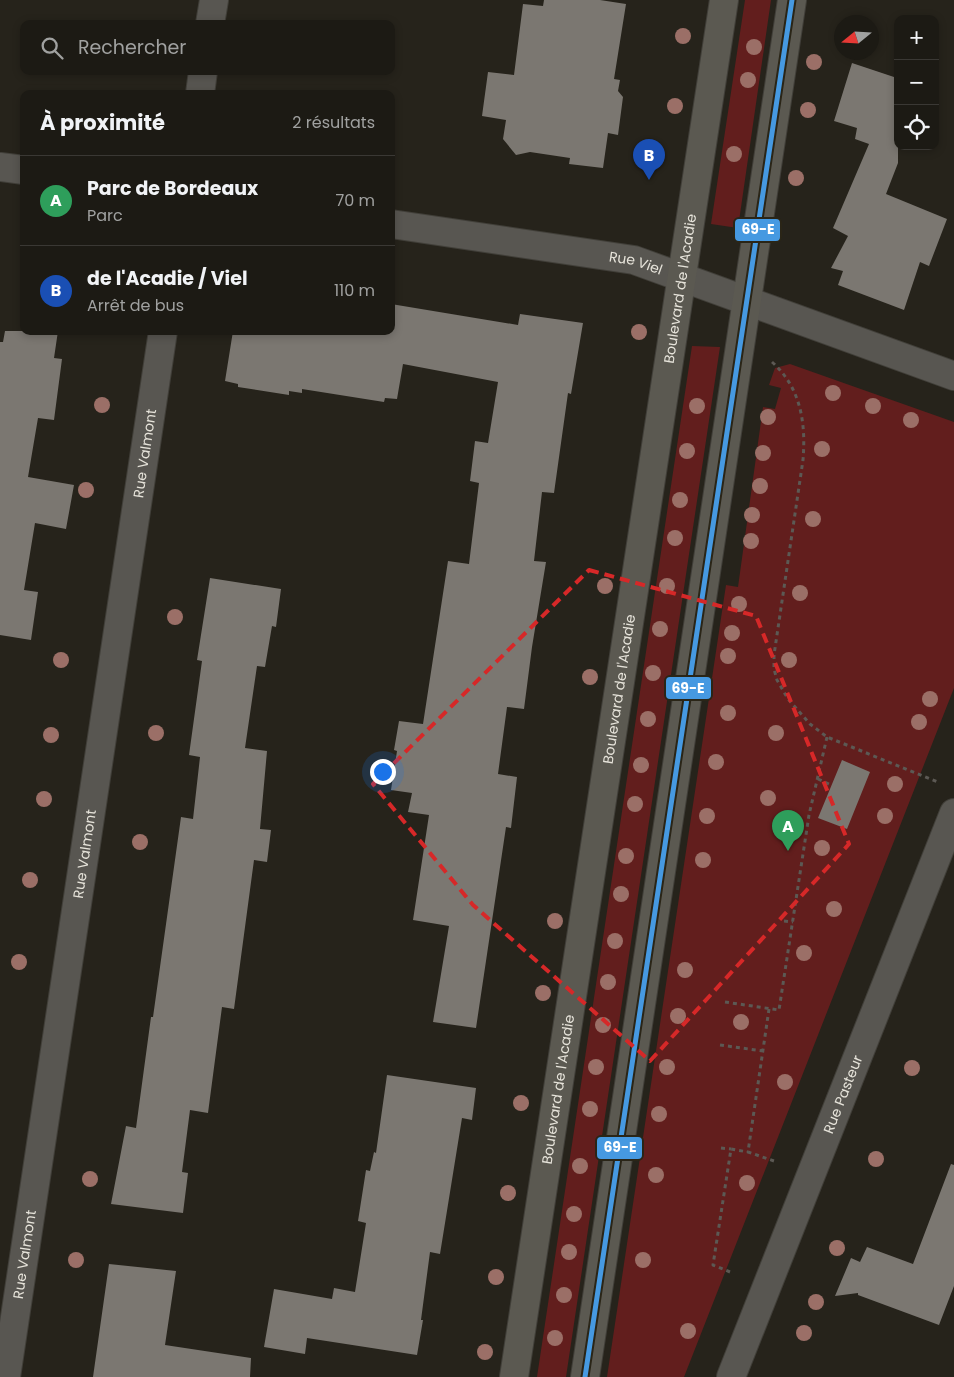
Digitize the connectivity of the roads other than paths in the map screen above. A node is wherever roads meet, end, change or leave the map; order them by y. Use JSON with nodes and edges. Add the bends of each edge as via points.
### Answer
{"nodes":[{"id":1,"x":214,"y":0,"type":"edge"},
{"id":2,"x":724,"y":0,"type":"edge"},
{"id":3,"x":792,"y":0,"type":"edge"},
{"id":4,"x":211,"y":20,"type":"edge"},
{"id":5,"x":202,"y":75,"type":"edge"},
{"id":6,"x":201,"y":90,"type":"edge"},
{"id":7,"x":0,"y":167,"type":"edge"},
{"id":8,"x":20,"y":170,"type":"edge"},
{"id":9,"x":395,"y":225,"type":"edge"},
{"id":10,"x":682,"y":276,"type":"junction"},
{"id":11,"x":746,"y":301,"type":"junction"},
{"id":12,"x":162,"y":335,"type":"edge"},
{"id":13,"x":954,"y":376,"type":"edge"},
{"id":14,"x":954,"y":813,"type":"edge"},
{"id":15,"x":6,"y":1377,"type":"edge"},
{"id":16,"x":514,"y":1377,"type":"edge"},
{"id":17,"x":585,"y":1377,"type":"edge"},
{"id":18,"x":731,"y":1377,"type":"edge"}],
"edges":[{"from":1,"to":4,"type":"street"},
{"from":2,"to":10,"type":"main road","name":"Boulevard de l'Acadie"},
{"from":3,"to":11,"type":"main road"},
{"from":5,"to":6,"type":"street"},
{"from":7,"to":8,"type":"street"},
{"from":9,"to":10,"type":"street","name":"Rue Viel","via":[[634,260]]},
{"from":10,"to":11,"type":"street","name":"Rue Viel"},
{"from":10,"to":16,"type":"main road","name":"Boulevard de l'Acadie"},
{"from":11,"to":13,"type":"street","name":"Rue Viel"},
{"from":11,"to":17,"type":"main road"},
{"from":12,"to":15,"type":"street","name":"Rue Valmont"},
{"from":14,"to":18,"type":"street","name":"Rue Pasteur"}]}
